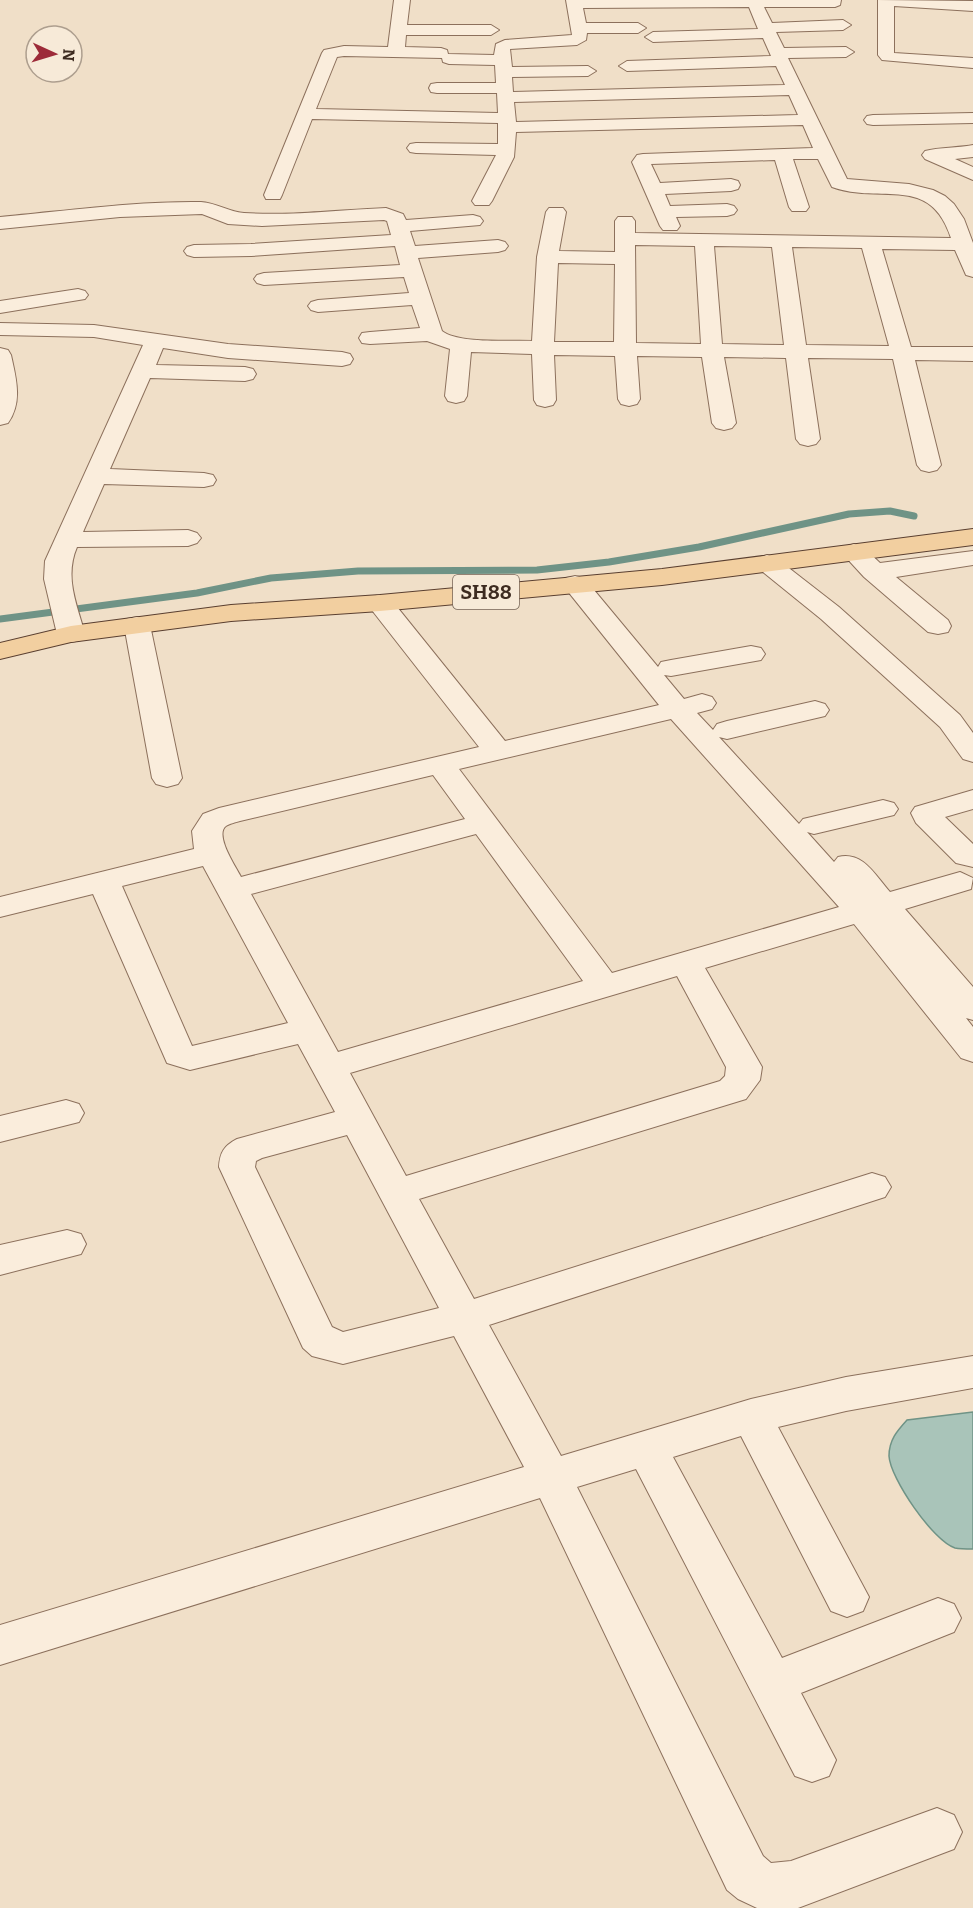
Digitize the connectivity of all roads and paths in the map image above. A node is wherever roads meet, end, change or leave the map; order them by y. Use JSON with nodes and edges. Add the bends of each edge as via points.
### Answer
{"nodes":[{"id":1,"x":753,"y":1,"type":"edge"},
{"id":2,"x":886,"y":1,"type":"edge"},
{"id":3,"x":574,"y":2,"type":"edge"},
{"id":4,"x":835,"y":2,"type":"dead end"},
{"id":5,"x":405,"y":6,"type":"edge"},
{"id":6,"x":973,"y":6,"type":"edge"},
{"id":7,"x":843,"y":26,"type":"dead end"},
{"id":8,"x":578,"y":28,"type":"junction"},
{"id":9,"x":638,"y":28,"type":"dead end"},
{"id":10,"x":398,"y":30,"type":"junction"},
{"id":11,"x":491,"y":30,"type":"dead end"},
{"id":12,"x":767,"y":30,"type":"junction"},
{"id":13,"x":653,"y":37,"type":"dead end"},
{"id":14,"x":396,"y":52,"type":"junction"},
{"id":15,"x":846,"y":52,"type":"dead end"},
{"id":16,"x":779,"y":57,"type":"junction"},
{"id":17,"x":973,"y":63,"type":"edge"},
{"id":18,"x":627,"y":66,"type":"dead end"},
{"id":19,"x":322,"y":70,"type":"junction"},
{"id":20,"x":344,"y":71,"type":"dead end"},
{"id":21,"x":588,"y":71,"type":"dead end"},
{"id":22,"x":504,"y":79,"type":"junction"},
{"id":23,"x":437,"y":88,"type":"dead end"},
{"id":24,"x":795,"y":90,"type":"junction"},
{"id":25,"x":305,"y":114,"type":"junction"},
{"id":26,"x":947,"y":118,"type":"junction"},
{"id":27,"x":973,"y":118,"type":"edge"},
{"id":28,"x":808,"y":120,"type":"junction"},
{"id":29,"x":873,"y":120,"type":"dead end"},
{"id":30,"x":508,"y":122,"type":"junction"},
{"id":31,"x":296,"y":136,"type":"junction"},
{"id":32,"x":318,"y":137,"type":"dead end"},
{"id":33,"x":413,"y":142,"type":"dead end"},
{"id":34,"x":973,"y":149,"type":"edge"},
{"id":35,"x":506,"y":150,"type":"junction"},
{"id":36,"x":824,"y":153,"type":"junction"},
{"id":37,"x":782,"y":154,"type":"junction"},
{"id":38,"x":973,"y":174,"type":"edge"},
{"id":39,"x":731,"y":185,"type":"dead end"},
{"id":40,"x":653,"y":189,"type":"junction"},
{"id":41,"x":273,"y":195,"type":"dead end"},
{"id":42,"x":482,"y":201,"type":"dead end"},
{"id":43,"x":799,"y":207,"type":"dead end"},
{"id":44,"x":727,"y":210,"type":"dead end"},
{"id":45,"x":556,"y":212,"type":"dead end"},
{"id":46,"x":963,"y":219,"type":"edge"},
{"id":47,"x":262,"y":220,"type":"junction"},
{"id":48,"x":473,"y":221,"type":"dead end"},
{"id":49,"x":0,"y":224,"type":"edge"},
{"id":50,"x":625,"y":239,"type":"junction"},
{"id":51,"x":704,"y":240,"type":"junction"},
{"id":52,"x":781,"y":241,"type":"junction"},
{"id":53,"x":870,"y":242,"type":"junction"},
{"id":54,"x":963,"y":243,"type":"junction"},
{"id":55,"x":498,"y":246,"type":"dead end"},
{"id":56,"x":404,"y":247,"type":"junction"},
{"id":57,"x":251,"y":250,"type":"junction"},
{"id":58,"x":194,"y":251,"type":"dead end"},
{"id":59,"x":547,"y":256,"type":"junction"},
{"id":60,"x":973,"y":271,"type":"edge"},
{"id":61,"x":264,"y":279,"type":"dead end"},
{"id":62,"x":78,"y":295,"type":"dead end"},
{"id":63,"x":420,"y":298,"type":"junction"},
{"id":64,"x":318,"y":306,"type":"dead end"},
{"id":65,"x":0,"y":307,"type":"edge"},
{"id":66,"x":0,"y":329,"type":"edge"},
{"id":67,"x":432,"y":334,"type":"junction"},
{"id":68,"x":370,"y":338,"type":"dead end"},
{"id":69,"x":155,"y":340,"type":"junction"},
{"id":70,"x":461,"y":344,"type":"junction"},
{"id":71,"x":541,"y":348,"type":"junction"},
{"id":72,"x":625,"y":348,"type":"junction"},
{"id":73,"x":712,"y":349,"type":"junction"},
{"id":74,"x":797,"y":351,"type":"junction"},
{"id":75,"x":902,"y":353,"type":"junction"},
{"id":76,"x":973,"y":354,"type":"edge"},
{"id":77,"x":0,"y":355,"type":"edge"},
{"id":78,"x":342,"y":359,"type":"dead end"},
{"id":79,"x":142,"y":371,"type":"junction"},
{"id":80,"x":245,"y":374,"type":"dead end"},
{"id":81,"x":456,"y":396,"type":"dead end"},
{"id":82,"x":629,"y":399,"type":"dead end"},
{"id":83,"x":545,"y":400,"type":"dead end"},
{"id":84,"x":0,"y":418,"type":"edge"},
{"id":85,"x":723,"y":423,"type":"dead end"},
{"id":86,"x":808,"y":439,"type":"dead end"},
{"id":87,"x":929,"y":465,"type":"dead end"},
{"id":88,"x":96,"y":476,"type":"junction"},
{"id":89,"x":204,"y":480,"type":"dead end"},
{"id":90,"x":188,"y":538,"type":"dead end"},
{"id":91,"x":67,"y":540,"type":"junction"},
{"id":92,"x":967,"y":548,"type":"edge"},
{"id":93,"x":854,"y":552,"type":"junction"},
{"id":94,"x":768,"y":563,"type":"junction"},
{"id":95,"x":873,"y":572,"type":"junction"},
{"id":96,"x":584,"y":583,"type":"junction"},
{"id":97,"x":380,"y":603,"type":"junction"},
{"id":98,"x":66,"y":619,"type":"junction"},
{"id":99,"x":137,"y":625,"type":"junction"},
{"id":100,"x":938,"y":626,"type":"dead end"},
{"id":101,"x":0,"y":651,"type":"edge"},
{"id":102,"x":751,"y":654,"type":"dead end"},
{"id":103,"x":671,"y":668,"type":"junction"},
{"id":104,"x":690,"y":706,"type":"junction"},
{"id":105,"x":815,"y":710,"type":"dead end"},
{"id":106,"x":727,"y":730,"type":"junction"},
{"id":107,"x":498,"y":751,"type":"junction"},
{"id":108,"x":973,"y":753,"type":"edge"},
{"id":109,"x":441,"y":765,"type":"junction"},
{"id":110,"x":167,"y":778,"type":"dead end"},
{"id":111,"x":973,"y":799,"type":"edge"},
{"id":112,"x":883,"y":809,"type":"dead end"},
{"id":113,"x":484,"y":823,"type":"junction"},
{"id":114,"x":814,"y":825,"type":"junction"},
{"id":115,"x":212,"y":854,"type":"junction"},
{"id":116,"x":967,"y":870,"type":"edge"},
{"id":117,"x":104,"y":882,"type":"junction"},
{"id":118,"x":232,"y":889,"type":"junction"},
{"id":119,"x":0,"y":907,"type":"edge"},
{"id":120,"x":873,"y":908,"type":"junction"},
{"id":121,"x":686,"y":963,"type":"junction"},
{"id":122,"x":604,"y":986,"type":"junction"},
{"id":123,"x":973,"y":1010,"type":"edge"},
{"id":124,"x":309,"y":1030,"type":"junction"},
{"id":125,"x":973,"y":1050,"type":"edge"},
{"id":126,"x":329,"y":1067,"type":"junction"},
{"id":127,"x":66,"y":1113,"type":"dead end"},
{"id":128,"x":358,"y":1119,"type":"junction"},
{"id":129,"x":0,"y":1130,"type":"edge"},
{"id":130,"x":872,"y":1187,"type":"dead end"},
{"id":131,"x":398,"y":1192,"type":"junction"},
{"id":132,"x":67,"y":1244,"type":"dead end"},
{"id":133,"x":0,"y":1260,"type":"edge"},
{"id":134,"x":466,"y":1317,"type":"junction"},
{"id":135,"x":973,"y":1372,"type":"edge"},
{"id":136,"x":751,"y":1416,"type":"junction"},
{"id":137,"x":647,"y":1449,"type":"junction"},
{"id":138,"x":552,"y":1479,"type":"junction"},
{"id":139,"x":847,"y":1597,"type":"dead end"},
{"id":140,"x":938,"y":1618,"type":"dead end"},
{"id":141,"x":0,"y":1645,"type":"edge"},
{"id":142,"x":771,"y":1683,"type":"junction"},
{"id":143,"x":812,"y":1760,"type":"dead end"},
{"id":144,"x":937,"y":1832,"type":"dead end"}],
"edges":[{"from":1,"to":3,"type":"street"},
{"from":1,"to":4,"type":"street"},
{"from":1,"to":12,"type":"street"},
{"from":2,"to":6,"type":"street"},
{"from":2,"to":17,"type":"street","via":[[892,22],[886,55]]},
{"from":3,"to":8,"type":"street"},
{"from":5,"to":10,"type":"street"},
{"from":7,"to":12,"type":"street"},
{"from":8,"to":9,"type":"street"},
{"from":8,"to":22,"type":"street","via":[[580,37],[573,42],[505,44]]},
{"from":10,"to":11,"type":"street"},
{"from":10,"to":14,"type":"street"},
{"from":12,"to":13,"type":"street"},
{"from":12,"to":16,"type":"street"},
{"from":14,"to":19,"type":"street","via":[[335,51]]},
{"from":14,"to":22,"type":"street","via":[[445,56]]},
{"from":15,"to":16,"type":"street"},
{"from":16,"to":18,"type":"street"},
{"from":16,"to":24,"type":"street"},
{"from":19,"to":20,"type":"street"},
{"from":19,"to":25,"type":"street"},
{"from":21,"to":22,"type":"street"},
{"from":22,"to":23,"type":"street"},
{"from":22,"to":24,"type":"street"},
{"from":22,"to":30,"type":"street"},
{"from":24,"to":28,"type":"street"},
{"from":25,"to":30,"type":"street"},
{"from":25,"to":31,"type":"street"},
{"from":26,"to":27,"type":"street"},
{"from":26,"to":29,"type":"street"},
{"from":26,"to":34,"type":"street"},
{"from":28,"to":30,"type":"street"},
{"from":28,"to":36,"type":"street"},
{"from":30,"to":35,"type":"street"},
{"from":31,"to":32,"type":"street"},
{"from":31,"to":41,"type":"street"},
{"from":33,"to":35,"type":"street"},
{"from":34,"to":38,"type":"street","via":[[969,153],[931,155]]},
{"from":35,"to":42,"type":"street"},
{"from":36,"to":37,"type":"street"},
{"from":36,"to":46,"type":"street","via":[[839,183],[921,191],[934,195]]},
{"from":37,"to":40,"type":"street","via":[[729,147],[647,157],[641,162]]},
{"from":37,"to":43,"type":"street"},
{"from":39,"to":40,"type":"street"},
{"from":40,"to":44,"type":"street","via":[[666,219]]},
{"from":45,"to":59,"type":"street"},
{"from":46,"to":54,"type":"street"},
{"from":47,"to":49,"type":"street","via":[[228,218],[201,208],[120,211]]},
{"from":47,"to":56,"type":"street","via":[[392,215]]},
{"from":47,"to":57,"type":"street"},
{"from":48,"to":56,"type":"street"},
{"from":50,"to":51,"type":"street"},
{"from":50,"to":59,"type":"street"},
{"from":50,"to":72,"type":"street"},
{"from":51,"to":52,"type":"street"},
{"from":51,"to":73,"type":"street"},
{"from":52,"to":53,"type":"street"},
{"from":52,"to":74,"type":"street"},
{"from":53,"to":54,"type":"street"},
{"from":53,"to":75,"type":"street"},
{"from":54,"to":60,"type":"street"},
{"from":55,"to":56,"type":"street"},
{"from":56,"to":57,"type":"street"},
{"from":56,"to":61,"type":"street"},
{"from":56,"to":63,"type":"street"},
{"from":57,"to":58,"type":"street"},
{"from":59,"to":71,"type":"street"},
{"from":62,"to":65,"type":"street"},
{"from":63,"to":64,"type":"street"},
{"from":63,"to":67,"type":"street"},
{"from":66,"to":69,"type":"street","via":[[94,331]]},
{"from":67,"to":68,"type":"street"},
{"from":67,"to":70,"type":"street"},
{"from":69,"to":78,"type":"street"},
{"from":69,"to":79,"type":"street"},
{"from":70,"to":71,"type":"street"},
{"from":70,"to":81,"type":"street"},
{"from":71,"to":72,"type":"street"},
{"from":71,"to":83,"type":"street"},
{"from":72,"to":73,"type":"street"},
{"from":72,"to":82,"type":"street"},
{"from":73,"to":74,"type":"street"},
{"from":73,"to":85,"type":"street"},
{"from":74,"to":75,"type":"street"},
{"from":74,"to":86,"type":"street"},
{"from":75,"to":76,"type":"street"},
{"from":75,"to":87,"type":"street"},
{"from":77,"to":84,"type":"street","via":[[7,391]]},
{"from":79,"to":80,"type":"street"},
{"from":79,"to":88,"type":"street"},
{"from":88,"to":89,"type":"street"},
{"from":88,"to":91,"type":"street"},
{"from":90,"to":91,"type":"street"},
{"from":91,"to":98,"type":"street","via":[[58,561],[57,579]]},
{"from":92,"to":93,"type":"main road","number":"SH88"},
{"from":92,"to":95,"type":"street"},
{"from":93,"to":94,"type":"main road","number":"SH88"},
{"from":93,"to":95,"type":"street"},
{"from":94,"to":96,"type":"main road","number":"SH88"},
{"from":94,"to":108,"type":"street","via":[[950,721]]},
{"from":95,"to":100,"type":"street"},
{"from":96,"to":97,"type":"main road","number":"SH88"},
{"from":96,"to":103,"type":"street"},
{"from":96,"to":104,"type":"street"},
{"from":97,"to":99,"type":"main road","number":"SH88","via":[[231,613]]},
{"from":97,"to":107,"type":"street"},
{"from":98,"to":99,"type":"main road","number":"SH88"},
{"from":98,"to":101,"type":"main road","number":"SH88"},
{"from":99,"to":110,"type":"street"},
{"from":102,"to":103,"type":"street"},
{"from":103,"to":104,"type":"street"},
{"from":104,"to":106,"type":"street"},
{"from":104,"to":107,"type":"street"},
{"from":104,"to":120,"type":"street"},
{"from":105,"to":106,"type":"street"},
{"from":106,"to":114,"type":"street"},
{"from":107,"to":109,"type":"street"},
{"from":109,"to":113,"type":"street"},
{"from":109,"to":115,"type":"street","via":[[214,820],[207,831]]},
{"from":111,"to":116,"type":"street","via":[[926,813],[967,856]]},
{"from":112,"to":114,"type":"street"},
{"from":113,"to":118,"type":"street"},
{"from":113,"to":122,"type":"street"},
{"from":114,"to":120,"type":"street"},
{"from":115,"to":117,"type":"street"},
{"from":115,"to":118,"type":"street"},
{"from":116,"to":120,"type":"street"},
{"from":117,"to":119,"type":"street"},
{"from":117,"to":124,"type":"street","via":[[179,1054],[190,1058]]},
{"from":118,"to":124,"type":"street"},
{"from":120,"to":121,"type":"street"},
{"from":120,"to":123,"type":"street"},
{"from":120,"to":125,"type":"street"},
{"from":121,"to":122,"type":"street"},
{"from":121,"to":131,"type":"street","via":[[744,1067],[742,1080],[733,1090]]},
{"from":122,"to":126,"type":"street"},
{"from":124,"to":126,"type":"street"},
{"from":126,"to":128,"type":"street"},
{"from":127,"to":129,"type":"street"},
{"from":128,"to":131,"type":"street"},
{"from":128,"to":134,"type":"street","via":[[250,1148],[238,1155],[237,1167],[317,1337],[326,1345],[343,1348]]},
{"from":130,"to":134,"type":"street"},
{"from":131,"to":134,"type":"street"},
{"from":132,"to":133,"type":"street"},
{"from":134,"to":138,"type":"street"},
{"from":135,"to":136,"type":"street","via":[[846,1394]]},
{"from":136,"to":137,"type":"street"},
{"from":136,"to":139,"type":"street"},
{"from":137,"to":138,"type":"street"},
{"from":137,"to":142,"type":"street"},
{"from":138,"to":141,"type":"street"},
{"from":138,"to":144,"type":"street","via":[[745,1874],[758,1886],[791,1886]]},
{"from":140,"to":142,"type":"street"},
{"from":142,"to":143,"type":"street"}]}
